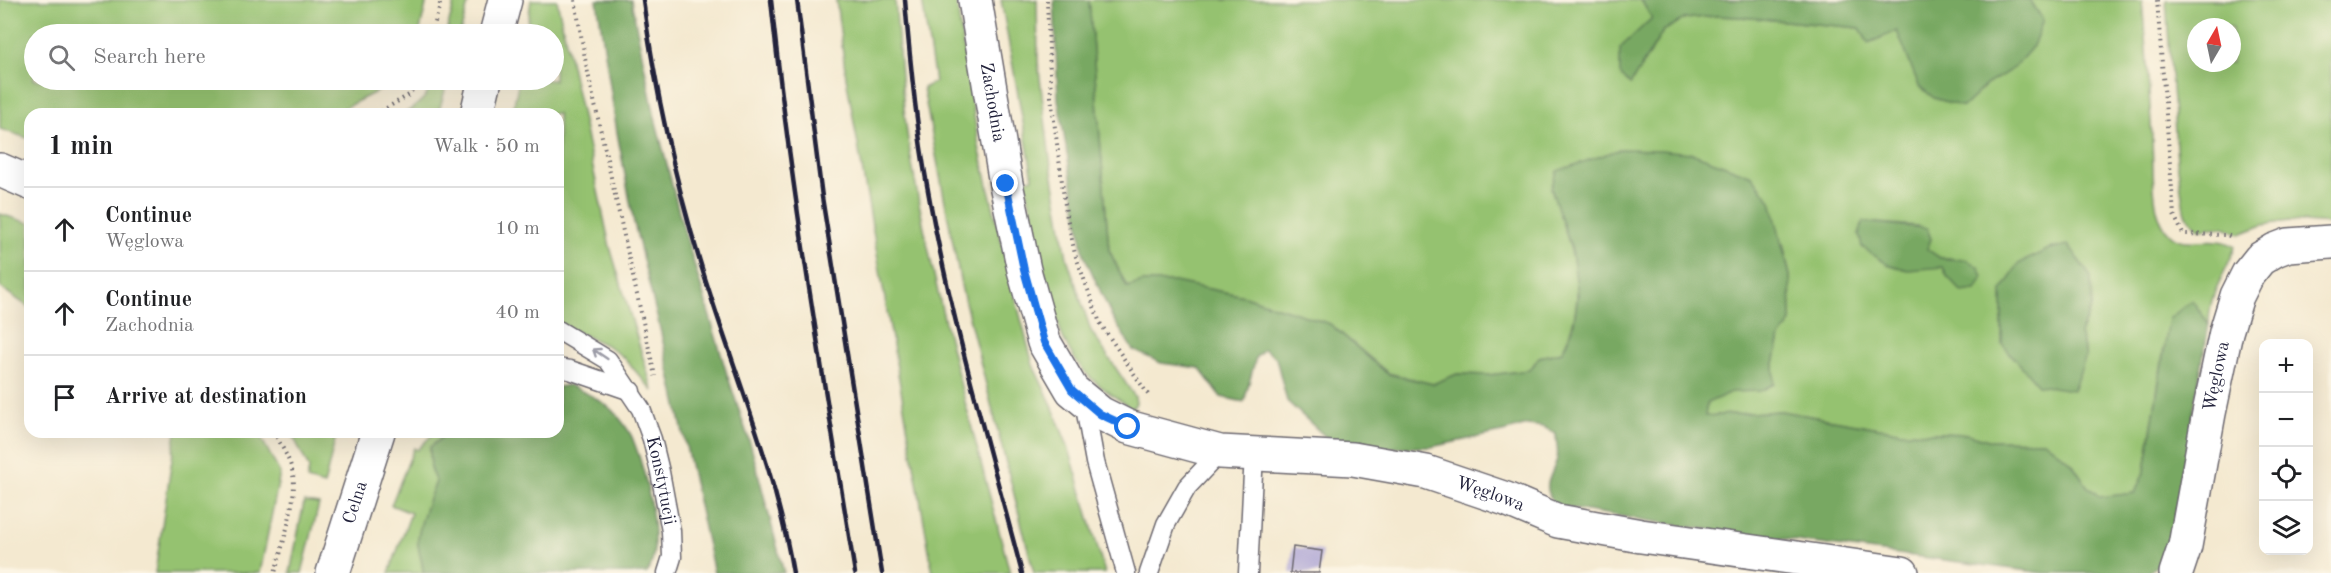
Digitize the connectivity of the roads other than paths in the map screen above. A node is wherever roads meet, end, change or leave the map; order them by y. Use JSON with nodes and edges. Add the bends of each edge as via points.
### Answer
{"nodes":[{"id":1,"x":504,"y":0,"type":"edge"},
{"id":2,"x":975,"y":0,"type":"edge"},
{"id":3,"x":498,"y":24,"type":"edge"},
{"id":4,"x":483,"y":90,"type":"edge"},
{"id":5,"x":478,"y":108,"type":"edge"},
{"id":6,"x":2331,"y":242,"type":"edge"},
{"id":7,"x":564,"y":334,"type":"edge"},
{"id":8,"x":564,"y":369,"type":"edge"},
{"id":9,"x":631,"y":391,"type":"junction"},
{"id":10,"x":1084,"y":402,"type":"junction"},
{"id":11,"x":376,"y":438,"type":"edge"},
{"id":12,"x":1221,"y":452,"type":"junction"},
{"id":13,"x":1254,"y":453,"type":"junction"},
{"id":14,"x":333,"y":573,"type":"edge"},
{"id":15,"x":667,"y":573,"type":"edge"},
{"id":16,"x":1126,"y":573,"type":"edge"},
{"id":17,"x":1149,"y":573,"type":"edge"},
{"id":18,"x":1248,"y":573,"type":"edge"},
{"id":19,"x":1902,"y":573,"type":"edge"},
{"id":20,"x":2176,"y":573,"type":"edge"}],
"edges":[{"from":1,"to":3,"type":"street"},
{"from":2,"to":10,"type":"street","name":"Zachodnia","via":[[1027,281],[1044,342],[1072,390]]},
{"from":4,"to":5,"type":"street"},
{"from":6,"to":20,"type":"street","name":"Węglowa","via":[[2288,245],[2259,259],[2237,296],[2226,332],[2185,546]]},
{"from":9,"to":7,"type":"lane","name":"Konstytucji","one_way":true,"via":[[608,360]]},
{"from":8,"to":9,"type":"lane"},
{"from":9,"to":15,"type":"lane","name":"Konstytucji","via":[[641,409],[660,472],[672,531],[672,557]]},
{"from":10,"to":12,"type":"street","name":"Węglowa","via":[[1128,427]]},
{"from":10,"to":16,"type":"lane","via":[[1095,462]]},
{"from":11,"to":14,"type":"street","name":"Celna"},
{"from":12,"to":13,"type":"street","name":"Węglowa"},
{"from":12,"to":17,"type":"lane","via":[[1187,487],[1166,524]]},
{"from":13,"to":18,"type":"lane"},
{"from":13,"to":19,"type":"street","name":"Węglowa","via":[[1375,462],[1426,472],[1558,521]]}]}
